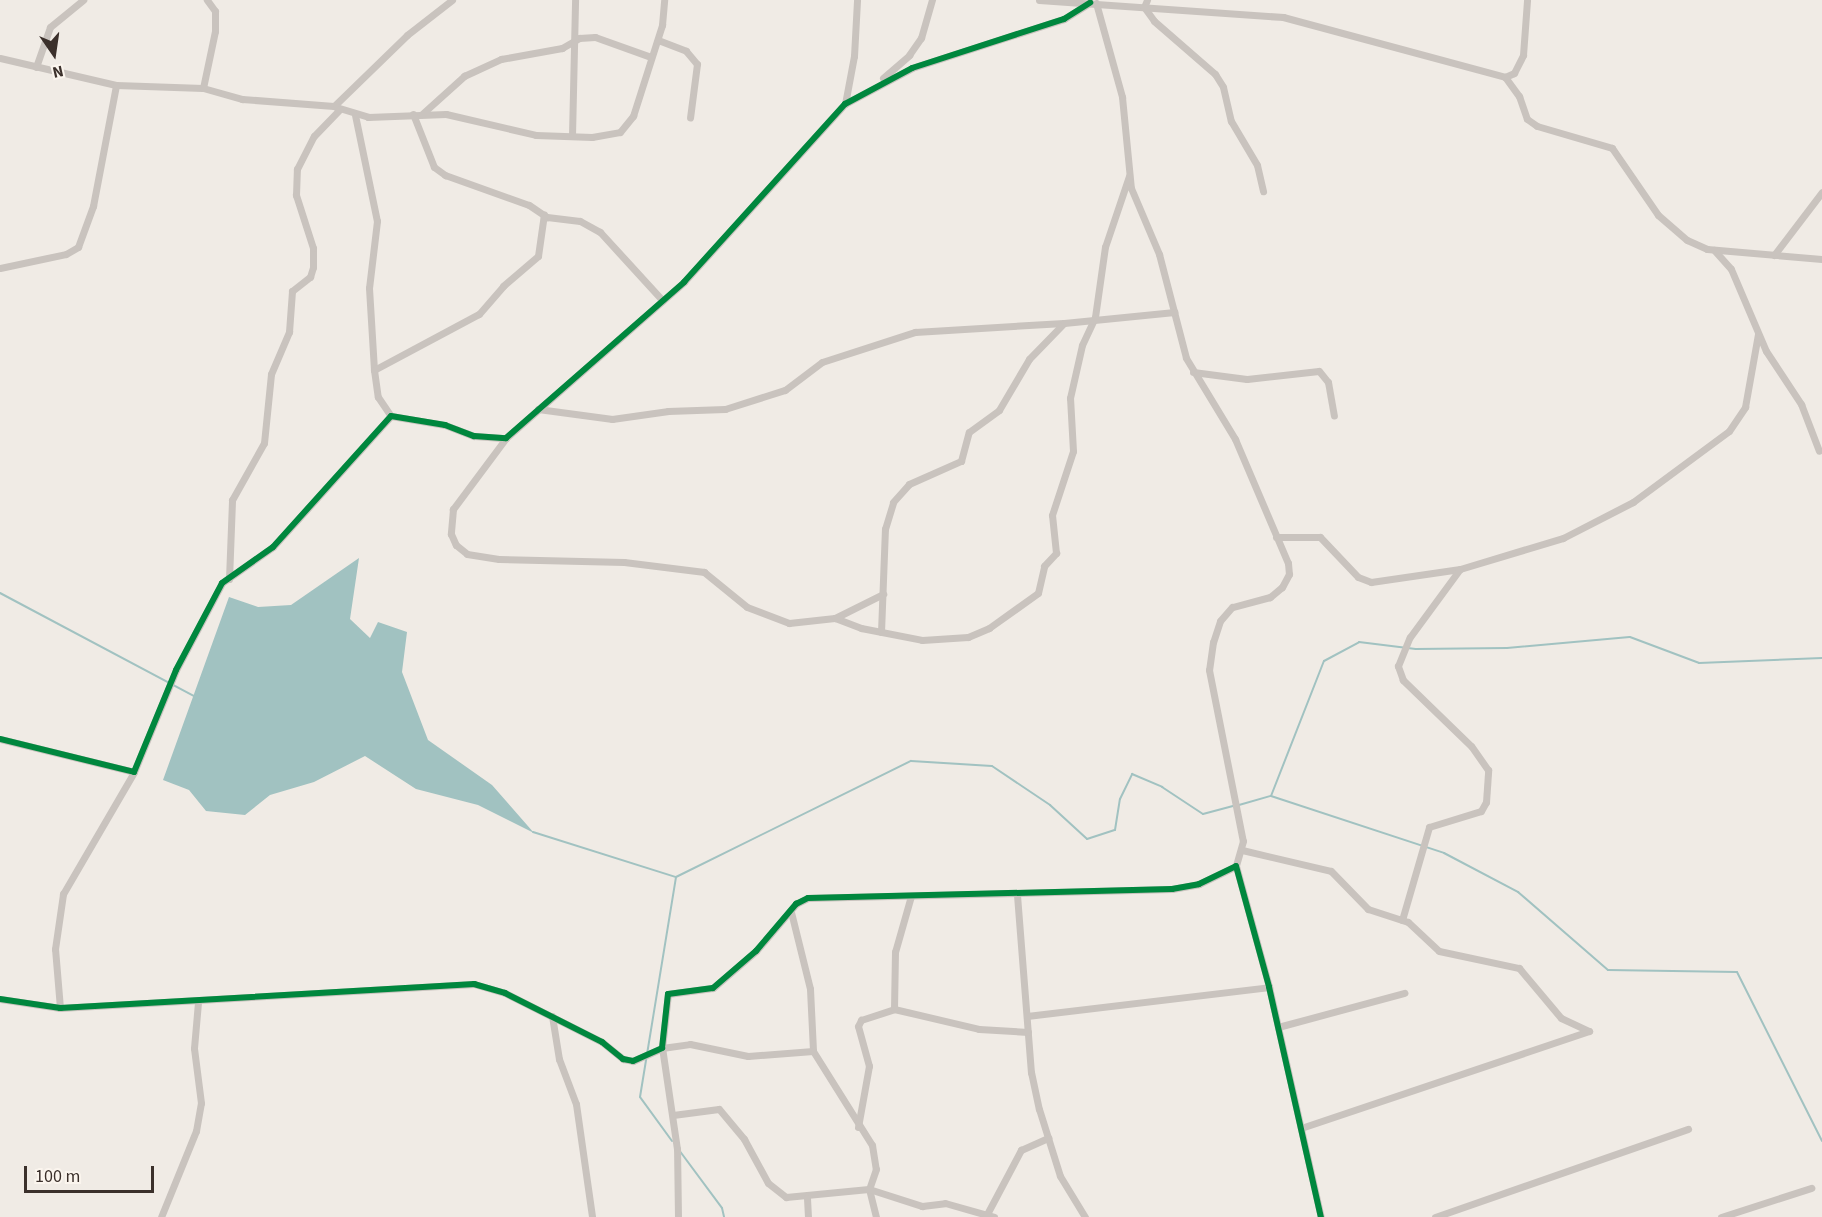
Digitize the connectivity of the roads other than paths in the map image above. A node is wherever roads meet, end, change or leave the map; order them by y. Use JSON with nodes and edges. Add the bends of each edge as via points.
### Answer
{"nodes":[{"id":1,"x":83,"y":0,"type":"edge"},
{"id":2,"x":207,"y":0,"type":"edge"},
{"id":3,"x":452,"y":0,"type":"edge"},
{"id":4,"x":575,"y":0,"type":"edge"},
{"id":5,"x":664,"y":0,"type":"edge"},
{"id":6,"x":857,"y":0,"type":"edge"},
{"id":7,"x":932,"y":0,"type":"edge"},
{"id":8,"x":1039,"y":0,"type":"edge"},
{"id":9,"x":1527,"y":0,"type":"edge"},
{"id":10,"x":1093,"y":3,"type":"junction"},
{"id":11,"x":1145,"y":3,"type":"edge"},
{"id":12,"x":576,"y":39,"type":"junction"},
{"id":13,"x":658,"y":40,"type":"junction"},
{"id":14,"x":651,"y":57,"type":"junction"},
{"id":15,"x":0,"y":58,"type":"edge"},
{"id":16,"x":36,"y":67,"type":"junction"},
{"id":17,"x":1506,"y":77,"type":"junction"},
{"id":18,"x":116,"y":85,"type":"junction"},
{"id":19,"x":203,"y":88,"type":"junction"},
{"id":20,"x":864,"y":92,"type":"junction"},
{"id":21,"x":845,"y":104,"type":"junction"},
{"id":22,"x":337,"y":107,"type":"junction"},
{"id":23,"x":413,"y":114,"type":"junction"},
{"id":24,"x":422,"y":114,"type":"junction"},
{"id":25,"x":355,"y":115,"type":"junction"},
{"id":26,"x":690,"y":118,"type":"dead end"},
{"id":27,"x":572,"y":136,"type":"junction"},
{"id":28,"x":1129,"y":176,"type":"junction"},
{"id":29,"x":1263,"y":191,"type":"dead end"},
{"id":30,"x":1822,"y":192,"type":"edge"},
{"id":31,"x":544,"y":214,"type":"junction"},
{"id":32,"x":1714,"y":250,"type":"junction"},
{"id":33,"x":1774,"y":255,"type":"junction"},
{"id":34,"x":1822,"y":258,"type":"edge"},
{"id":35,"x":0,"y":268,"type":"edge"},
{"id":36,"x":663,"y":301,"type":"junction"},
{"id":37,"x":1174,"y":312,"type":"junction"},
{"id":38,"x":1095,"y":316,"type":"junction"},
{"id":39,"x":1064,"y":322,"type":"junction"},
{"id":40,"x":1758,"y":334,"type":"junction"},
{"id":41,"x":374,"y":370,"type":"junction"},
{"id":42,"x":1193,"y":372,"type":"junction"},
{"id":43,"x":538,"y":409,"type":"junction"},
{"id":44,"x":1334,"y":415,"type":"dead end"},
{"id":45,"x":392,"y":416,"type":"junction"},
{"id":46,"x":506,"y":438,"type":"junction"},
{"id":47,"x":1819,"y":451,"type":"dead end"},
{"id":48,"x":1276,"y":537,"type":"junction"},
{"id":49,"x":1460,"y":569,"type":"junction"},
{"id":50,"x":229,"y":579,"type":"junction"},
{"id":51,"x":883,"y":594,"type":"junction"},
{"id":52,"x":836,"y":618,"type":"junction"},
{"id":53,"x":881,"y":632,"type":"junction"},
{"id":54,"x":0,"y":739,"type":"edge"},
{"id":55,"x":134,"y":772,"type":"junction"},
{"id":56,"x":1242,"y":850,"type":"junction"},
{"id":57,"x":1236,"y":866,"type":"junction"},
{"id":58,"x":1017,"y":895,"type":"junction"},
{"id":59,"x":911,"y":897,"type":"junction"},
{"id":60,"x":791,"y":912,"type":"junction"},
{"id":61,"x":1402,"y":920,"type":"junction"},
{"id":62,"x":1269,"y":987,"type":"junction"},
{"id":63,"x":1404,"y":993,"type":"dead end"},
{"id":64,"x":0,"y":999,"type":"edge"},
{"id":65,"x":198,"y":1002,"type":"junction"},
{"id":66,"x":60,"y":1008,"type":"junction"},
{"id":67,"x":894,"y":1009,"type":"junction"},
{"id":68,"x":552,"y":1016,"type":"junction"},
{"id":69,"x":1027,"y":1016,"type":"junction"},
{"id":70,"x":1278,"y":1027,"type":"junction"},
{"id":71,"x":1028,"y":1032,"type":"junction"},
{"id":72,"x":662,"y":1048,"type":"junction"},
{"id":73,"x":813,"y":1051,"type":"junction"},
{"id":74,"x":673,"y":1115,"type":"junction"},
{"id":75,"x":858,"y":1127,"type":"junction"},
{"id":76,"x":1301,"y":1128,"type":"junction"},
{"id":77,"x":1688,"y":1129,"type":"dead end"},
{"id":78,"x":1048,"y":1138,"type":"junction"},
{"id":79,"x":1811,"y":1188,"type":"dead end"},
{"id":80,"x":869,"y":1189,"type":"junction"},
{"id":81,"x":807,"y":1198,"type":"junction"},
{"id":82,"x":986,"y":1215,"type":"edge"},
{"id":83,"x":161,"y":1217,"type":"edge"},
{"id":84,"x":592,"y":1217,"type":"edge"},
{"id":85,"x":678,"y":1217,"type":"edge"},
{"id":86,"x":808,"y":1217,"type":"edge"},
{"id":87,"x":876,"y":1217,"type":"edge"},
{"id":88,"x":993,"y":1217,"type":"edge"},
{"id":89,"x":1085,"y":1217,"type":"edge"},
{"id":90,"x":1321,"y":1217,"type":"edge"},
{"id":91,"x":1435,"y":1217,"type":"edge"},
{"id":92,"x":1721,"y":1217,"type":"edge"}],
"edges":[{"from":1,"to":16,"type":"street","via":[[50,27]]},
{"from":2,"to":19,"type":"street","via":[[215,11],[215,31]]},
{"from":3,"to":22,"type":"street","via":[[407,35]]},
{"from":4,"to":12,"type":"street"},
{"from":5,"to":13,"type":"street"},
{"from":6,"to":21,"type":"street","via":[[854,57]]},
{"from":7,"to":20,"type":"street","via":[[921,38],[909,55]]},
{"from":8,"to":10,"type":"street"},
{"from":9,"to":17,"type":"street","via":[[1520,65]]},
{"from":10,"to":11,"type":"street"},
{"from":10,"to":20,"type":"street","via":[[1064,19],[912,68]]},
{"from":10,"to":28,"type":"street","via":[[1122,97]]},
{"from":11,"to":17,"type":"street","via":[[1283,17]]},
{"from":11,"to":29,"type":"street","via":[[1154,21],[1215,74],[1223,87],[1236,133],[1257,165]]},
{"from":12,"to":14,"type":"street","via":[[595,37]]},
{"from":12,"to":24,"type":"street","via":[[562,48],[501,59],[464,76]]},
{"from":12,"to":27,"type":"street"},
{"from":13,"to":14,"type":"street"},
{"from":13,"to":26,"type":"street","via":[[686,51],[697,64]]},
{"from":14,"to":27,"type":"street","via":[[628,126],[609,135]]},
{"from":15,"to":16,"type":"street"},
{"from":16,"to":18,"type":"street"},
{"from":17,"to":32,"type":"street","via":[[1519,96],[1527,119],[1538,126],[1605,143],[1671,229]]},
{"from":18,"to":19,"type":"street"},
{"from":18,"to":35,"type":"street","via":[[93,206],[78,247],[66,254]]},
{"from":19,"to":22,"type":"street","via":[[242,99]]},
{"from":20,"to":21,"type":"street"},
{"from":21,"to":36,"type":"street"},
{"from":22,"to":25,"type":"street"},
{"from":22,"to":50,"type":"street","via":[[314,136],[297,169],[296,195],[313,248],[313,267],[310,277],[292,291],[289,332],[271,374],[264,443],[232,500]]},
{"from":23,"to":24,"type":"street"},
{"from":23,"to":25,"type":"street"},
{"from":23,"to":31,"type":"street","via":[[434,167]]},
{"from":24,"to":27,"type":"street","via":[[446,114],[536,135]]},
{"from":25,"to":41,"type":"street","via":[[377,221],[369,288]]},
{"from":28,"to":37,"type":"street","via":[[1138,210],[1159,254]]},
{"from":28,"to":38,"type":"street","via":[[1105,247]]},
{"from":30,"to":33,"type":"street"},
{"from":31,"to":36,"type":"street","via":[[580,221],[610,238]]},
{"from":31,"to":41,"type":"street","via":[[538,256],[503,286],[479,314]]},
{"from":32,"to":33,"type":"street"},
{"from":32,"to":40,"type":"street","via":[[1731,269]]},
{"from":33,"to":34,"type":"street"},
{"from":36,"to":43,"type":"street"},
{"from":37,"to":38,"type":"street"},
{"from":37,"to":42,"type":"street"},
{"from":38,"to":39,"type":"street"},
{"from":38,"to":53,"type":"street","via":[[1082,345],[1070,398],[1073,451],[1052,515],[1056,553],[1044,566],[1038,593],[989,627],[968,636],[922,640]]},
{"from":39,"to":43,"type":"street","via":[[915,332],[822,362],[785,390],[725,409],[668,411],[612,419]]},
{"from":39,"to":51,"type":"street","via":[[1029,359],[999,410],[969,432],[961,461],[909,484],[893,502],[885,529]]},
{"from":40,"to":47,"type":"street","via":[[1801,405]]},
{"from":40,"to":49,"type":"street","via":[[1745,407],[1730,431],[1601,521],[1525,552]]},
{"from":41,"to":45,"type":"street","via":[[378,397]]},
{"from":42,"to":44,"type":"street","via":[[1248,379],[1319,371],[1328,382]]},
{"from":42,"to":48,"type":"street","via":[[1235,439]]},
{"from":43,"to":46,"type":"street"},
{"from":45,"to":46,"type":"street","via":[[445,425],[474,436]]},
{"from":45,"to":50,"type":"street","via":[[273,548]]},
{"from":46,"to":52,"type":"street","via":[[453,509],[451,534],[467,554],[500,559],[624,562],[704,572],[747,607],[768,618],[789,623]]},
{"from":48,"to":49,"type":"street","via":[[1320,537],[1358,577],[1371,582]]},
{"from":48,"to":56,"type":"street","via":[[1289,574],[1270,597],[1226,612],[1213,642],[1209,670],[1242,828]]},
{"from":49,"to":61,"type":"street","via":[[1410,637],[1398,666],[1403,680],[1471,746],[1488,770],[1486,802],[1474,814],[1429,827]]},
{"from":50,"to":55,"type":"street","via":[[210,602],[176,670]]},
{"from":51,"to":52,"type":"street"},
{"from":51,"to":53,"type":"street"},
{"from":52,"to":53,"type":"street"},
{"from":54,"to":55,"type":"street"},
{"from":55,"to":66,"type":"street","via":[[63,894],[56,949]]},
{"from":56,"to":57,"type":"street"},
{"from":56,"to":61,"type":"street","via":[[1331,871],[1368,909]]},
{"from":57,"to":58,"type":"street","via":[[1208,881],[1172,889]]},
{"from":57,"to":62,"type":"street"},
{"from":58,"to":59,"type":"street"},
{"from":58,"to":69,"type":"street"},
{"from":59,"to":60,"type":"street","via":[[808,897]]},
{"from":59,"to":67,"type":"street","via":[[896,952]]},
{"from":60,"to":72,"type":"street","via":[[756,951],[712,988],[668,994]]},
{"from":60,"to":73,"type":"street","via":[[810,989]]},
{"from":61,"to":76,"type":"street","via":[[1439,951],[1519,968],[1556,1013],[1589,1031]]},
{"from":62,"to":69,"type":"street"},
{"from":62,"to":70,"type":"street"},
{"from":63,"to":70,"type":"street"},
{"from":64,"to":66,"type":"street"},
{"from":65,"to":66,"type":"street"},
{"from":65,"to":68,"type":"street","via":[[474,984],[505,993]]},
{"from":65,"to":83,"type":"street","via":[[194,1048],[201,1103],[196,1131]]},
{"from":67,"to":71,"type":"street","via":[[979,1029]]},
{"from":67,"to":75,"type":"street","via":[[859,1023],[858,1035],[869,1066]]},
{"from":68,"to":72,"type":"street","via":[[602,1042],[623,1059],[633,1061]]},
{"from":68,"to":84,"type":"street","via":[[559,1059],[576,1104]]},
{"from":69,"to":71,"type":"street"},
{"from":70,"to":76,"type":"street"},
{"from":71,"to":78,"type":"street","via":[[1031,1072]]},
{"from":72,"to":73,"type":"street","via":[[690,1044],[748,1056]]},
{"from":72,"to":74,"type":"street"},
{"from":73,"to":75,"type":"street"},
{"from":74,"to":81,"type":"street","via":[[719,1109],[744,1139],[776,1191],[786,1197]]},
{"from":74,"to":85,"type":"street"},
{"from":75,"to":80,"type":"street","via":[[872,1145],[875,1178]]},
{"from":76,"to":90,"type":"street"},
{"from":77,"to":91,"type":"street"},
{"from":78,"to":82,"type":"street","via":[[1021,1150]]},
{"from":78,"to":89,"type":"street","via":[[1060,1176]]},
{"from":79,"to":92,"type":"street"},
{"from":80,"to":81,"type":"street"},
{"from":80,"to":82,"type":"street","via":[[922,1206],[945,1203]]},
{"from":80,"to":87,"type":"street"},
{"from":81,"to":86,"type":"street"},
{"from":82,"to":88,"type":"street"}]}
